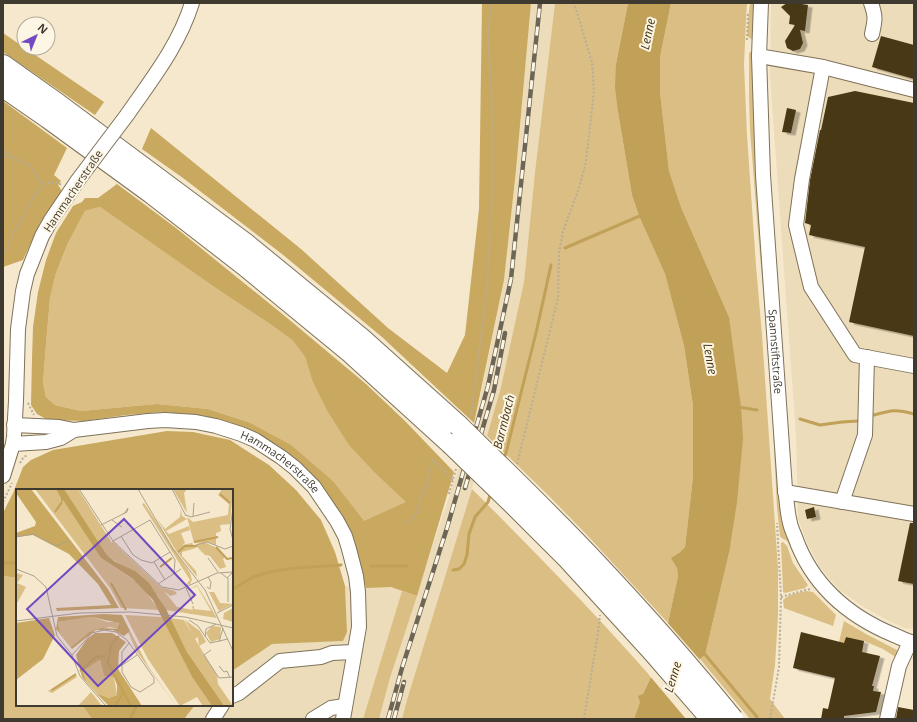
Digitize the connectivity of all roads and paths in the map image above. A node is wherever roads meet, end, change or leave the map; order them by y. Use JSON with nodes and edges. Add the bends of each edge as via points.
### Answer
{"nodes":[{"id":1,"x":192,"y":3,"type":"edge"},
{"id":2,"x":491,"y":3,"type":"edge"},
{"id":3,"x":574,"y":3,"type":"edge"},
{"id":4,"x":761,"y":3,"type":"edge"},
{"id":5,"x":871,"y":3,"type":"edge"},
{"id":6,"x":872,"y":34,"type":"dead end"},
{"id":7,"x":758,"y":56,"type":"junction"},
{"id":8,"x":3,"y":65,"type":"edge"},
{"id":9,"x":823,"y":67,"type":"junction"},
{"id":10,"x":3,"y":87,"type":"edge"},
{"id":11,"x":914,"y":90,"type":"edge"},
{"id":12,"x":3,"y":151,"type":"edge"},
{"id":13,"x":10,"y":156,"type":"junction"},
{"id":14,"x":3,"y":157,"type":"edge"},
{"id":15,"x":42,"y":185,"type":"junction"},
{"id":16,"x":75,"y":185,"type":"junction"},
{"id":17,"x":3,"y":253,"type":"edge"},
{"id":18,"x":867,"y":357,"type":"junction"},
{"id":19,"x":914,"y":366,"type":"edge"},
{"id":20,"x":27,"y":398,"type":"dead end"},
{"id":21,"x":464,"y":423,"type":"junction"},
{"id":22,"x":14,"y":425,"type":"junction"},
{"id":23,"x":36,"y":426,"type":"junction"},
{"id":24,"x":74,"y":430,"type":"junction"},
{"id":25,"x":36,"y":443,"type":"junction"},
{"id":26,"x":13,"y":444,"type":"junction"},
{"id":27,"x":19,"y":464,"type":"dead end"},
{"id":28,"x":516,"y":468,"type":"dead end"},
{"id":29,"x":8,"y":479,"type":"edge"},
{"id":30,"x":453,"y":480,"type":"dead end"},
{"id":31,"x":785,"y":492,"type":"junction"},
{"id":32,"x":3,"y":502,"type":"edge"},
{"id":33,"x":842,"y":502,"type":"junction"},
{"id":34,"x":913,"y":512,"type":"edge"},
{"id":35,"x":408,"y":522,"type":"dead end"},
{"id":36,"x":812,"y":589,"type":"dead end"},
{"id":37,"x":781,"y":597,"type":"dead end"},
{"id":38,"x":598,"y":633,"type":"dead end"},
{"id":39,"x":912,"y":642,"type":"edge"},
{"id":40,"x":354,"y":652,"type":"junction"},
{"id":41,"x":233,"y":696,"type":"edge"},
{"id":42,"x":221,"y":706,"type":"edge"},
{"id":43,"x":344,"y":712,"type":"edge"},
{"id":44,"x":213,"y":719,"type":"edge"},
{"id":45,"x":313,"y":719,"type":"edge"},
{"id":46,"x":584,"y":719,"type":"edge"},
{"id":47,"x":711,"y":719,"type":"edge"},
{"id":48,"x":733,"y":719,"type":"edge"},
{"id":49,"x":887,"y":719,"type":"edge"}],
"edges":[{"from":1,"to":16,"type":"street","name":"Hammacherstraße","bridge":true,"via":[[171,50]]},
{"from":2,"to":21,"type":"path","via":[[488,34],[492,87],[490,245],[472,406]]},
{"from":3,"to":28,"type":"path","via":[[592,62],[594,91],[586,162],[563,231],[559,253],[558,298]]},
{"from":4,"to":7,"type":"street","name":"Spannstiftstraße"},
{"from":5,"to":6,"type":"street","via":[[876,19]]},
{"from":7,"to":9,"type":"street"},
{"from":7,"to":31,"type":"street","name":"Spannstiftstraße","via":[[763,175]]},
{"from":8,"to":21,"type":"highway","via":[[245,243]]},
{"from":9,"to":11,"type":"street"},
{"from":9,"to":18,"type":"street","via":[[802,178],[796,225],[811,287],[855,355]]},
{"from":10,"to":47,"type":"highway","bridge":true,"via":[[151,193],[351,353],[451,444],[568,559]]},
{"from":12,"to":13,"type":"path"},
{"from":13,"to":14,"type":"path"},
{"from":13,"to":15,"type":"path","via":[[30,166]]},
{"from":15,"to":16,"type":"path","via":[[54,182]]},
{"from":15,"to":17,"type":"path"},
{"from":16,"to":22,"type":"street","name":"Hammacherstraße","via":[[50,220],[27,274],[18,329]]},
{"from":18,"to":19,"type":"street"},
{"from":18,"to":33,"type":"street","via":[[865,435]]},
{"from":20,"to":23,"type":"path","via":[[32,413],[36,416]]},
{"from":21,"to":48,"type":"highway","bridge":true,"via":[[597,564]]},
{"from":22,"to":23,"type":"street","name":"Hammacherstraße"},
{"from":22,"to":26,"type":"street","name":"Hammacherstraße"},
{"from":23,"to":24,"type":"street","name":"Hammacherstraße"},
{"from":24,"to":25,"type":"street","name":"Hammacherstraße","via":[[61,438]]},
{"from":24,"to":40,"type":"street","name":"Hammacherstraße","via":[[148,421],[196,422],[216,426],[255,440],[291,464],[314,487],[331,511],[350,549],[358,592],[359,626]]},
{"from":25,"to":26,"type":"street","name":"Hammacherstraße"},
{"from":25,"to":27,"type":"path","via":[[36,450],[23,458]]},
{"from":26,"to":29,"type":"street","name":"Hammacherstraße"},
{"from":29,"to":32,"type":"path"},
{"from":30,"to":35,"type":"path","via":[[433,460],[418,511]]},
{"from":31,"to":33,"type":"street"},
{"from":31,"to":39,"type":"street","name":"Spannstiftstraße","via":[[790,523],[798,547],[812,573],[828,592],[861,619]]},
{"from":33,"to":34,"type":"street"},
{"from":36,"to":37,"type":"path"},
{"from":38,"to":46,"type":"path"},
{"from":39,"to":49,"type":"street","name":"Spannstiftstraße","via":[[899,666]]},
{"from":40,"to":41,"type":"street","via":[[280,660]]},
{"from":40,"to":43,"type":"street","name":"Hammacherstraße"},
{"from":42,"to":44,"type":"street"},
{"from":43,"to":45,"type":"street","name":"Hammacherstraße","via":[[331,708]]}]}
